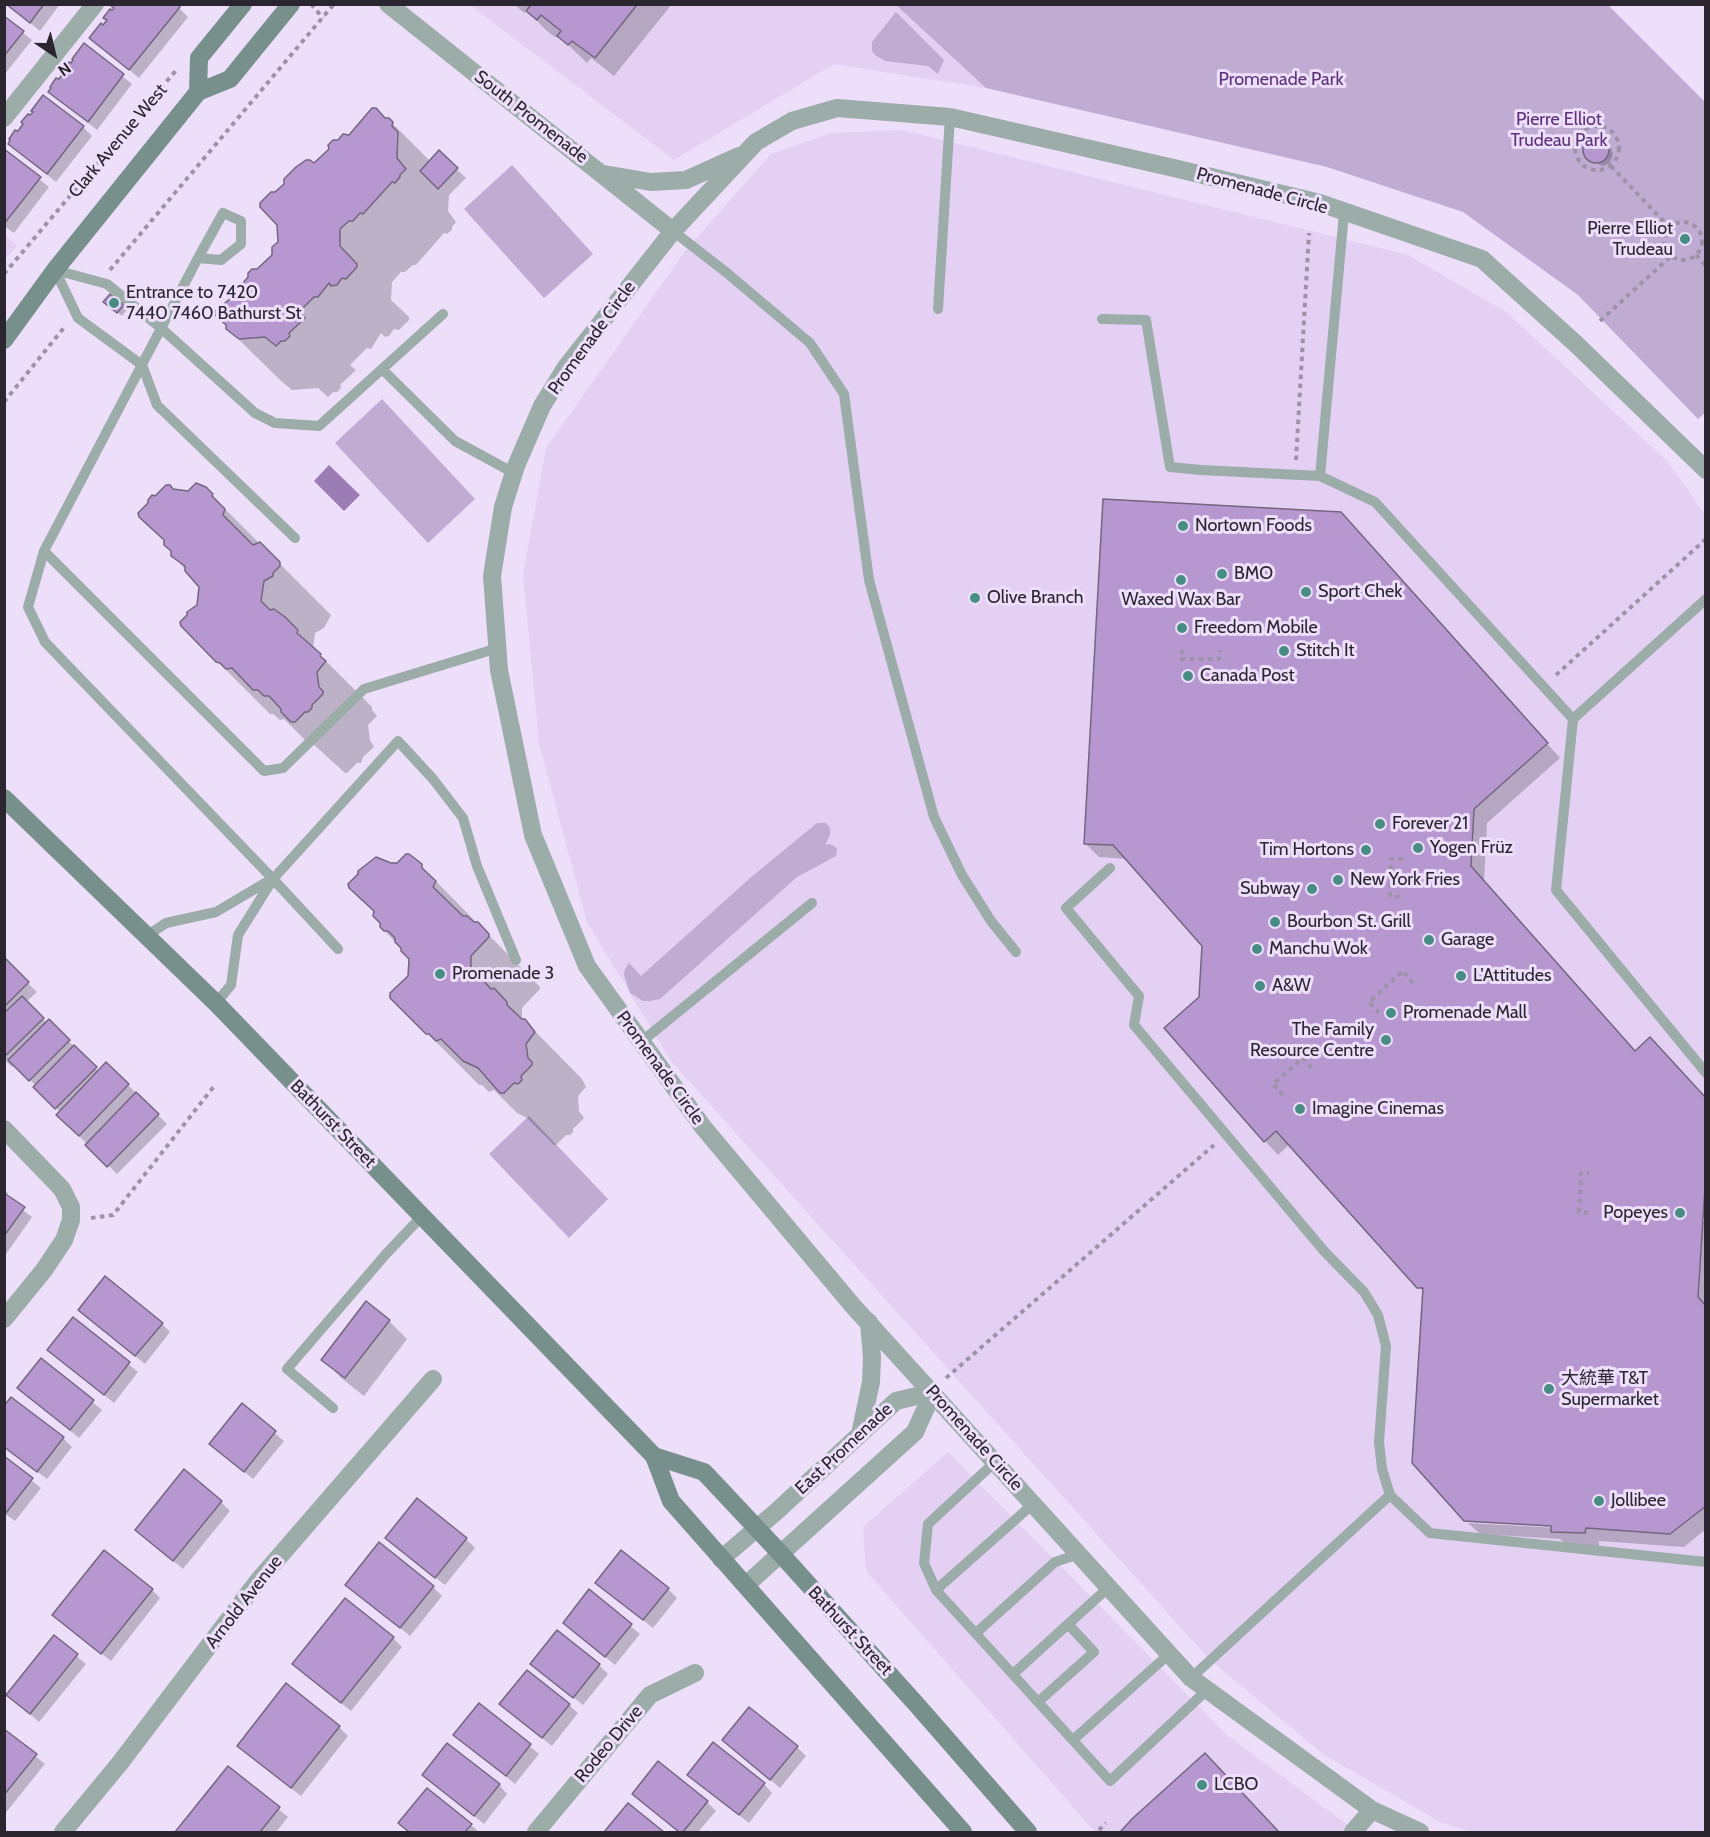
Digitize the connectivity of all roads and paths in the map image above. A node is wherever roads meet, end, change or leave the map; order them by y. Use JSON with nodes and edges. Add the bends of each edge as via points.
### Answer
{"nodes":[{"id":1,"x":95,"y":4,"type":"edge"},
{"id":2,"x":243,"y":4,"type":"edge"},
{"id":3,"x":291,"y":4,"type":"edge"},
{"id":4,"x":311,"y":4,"type":"edge"},
{"id":5,"x":334,"y":4,"type":"edge"},
{"id":6,"x":388,"y":4,"type":"edge"},
{"id":7,"x":323,"y":18,"type":"junction"},
{"id":8,"x":180,"y":65,"type":"dead end"},
{"id":9,"x":198,"y":92,"type":"junction"},
{"id":10,"x":950,"y":117,"type":"junction"},
{"id":11,"x":4,"y":118,"type":"edge"},
{"id":12,"x":746,"y":153,"type":"junction"},
{"id":13,"x":1611,"y":166,"type":"junction"},
{"id":14,"x":603,"y":174,"type":"junction"},
{"id":15,"x":1344,"y":213,"type":"junction"},
{"id":16,"x":1670,"y":228,"type":"junction"},
{"id":17,"x":673,"y":231,"type":"junction"},
{"id":18,"x":1309,"y":233,"type":"dead end"},
{"id":19,"x":1671,"y":255,"type":"junction"},
{"id":20,"x":1696,"y":255,"type":"junction"},
{"id":21,"x":198,"y":258,"type":"junction"},
{"id":22,"x":1706,"y":266,"type":"edge"},
{"id":23,"x":55,"y":270,"type":"junction"},
{"id":24,"x":109,"y":271,"type":"dead end"},
{"id":25,"x":4,"y":274,"type":"edge"},
{"id":26,"x":938,"y":309,"type":"dead end"},
{"id":27,"x":443,"y":314,"type":"dead end"},
{"id":28,"x":1102,"y":319,"type":"dead end"},
{"id":29,"x":1600,"y":321,"type":"dead end"},
{"id":30,"x":66,"y":326,"type":"dead end"},
{"id":31,"x":161,"y":328,"type":"junction"},
{"id":32,"x":4,"y":340,"type":"edge"},
{"id":33,"x":142,"y":365,"type":"junction"},
{"id":34,"x":382,"y":369,"type":"junction"},
{"id":35,"x":4,"y":402,"type":"edge"},
{"id":36,"x":1296,"y":465,"type":"dead end"},
{"id":37,"x":1706,"y":470,"type":"edge"},
{"id":38,"x":514,"y":473,"type":"junction"},
{"id":39,"x":1320,"y":476,"type":"junction"},
{"id":40,"x":295,"y":538,"type":"dead end"},
{"id":41,"x":1706,"y":539,"type":"edge"},
{"id":42,"x":44,"y":551,"type":"junction"},
{"id":43,"x":1706,"y":599,"type":"edge"},
{"id":44,"x":498,"y":648,"type":"junction"},
{"id":45,"x":1182,"y":650,"type":"dead end"},
{"id":46,"x":1220,"y":650,"type":"dead end"},
{"id":47,"x":1556,"y":675,"type":"dead end"},
{"id":48,"x":1573,"y":719,"type":"junction"},
{"id":49,"x":4,"y":798,"type":"edge"},
{"id":50,"x":1402,"y":859,"type":"dead end"},
{"id":51,"x":1110,"y":868,"type":"dead end"},
{"id":52,"x":273,"y":879,"type":"junction"},
{"id":53,"x":1403,"y":897,"type":"dead end"},
{"id":54,"x":812,"y":903,"type":"dead end"},
{"id":55,"x":148,"y":935,"type":"junction"},
{"id":56,"x":338,"y":949,"type":"dead end"},
{"id":57,"x":1016,"y":952,"type":"dead end"},
{"id":58,"x":516,"y":960,"type":"dead end"},
{"id":59,"x":1413,"y":983,"type":"dead end"},
{"id":60,"x":216,"y":1003,"type":"junction"},
{"id":61,"x":1379,"y":1013,"type":"dead end"},
{"id":62,"x":642,"y":1042,"type":"junction"},
{"id":63,"x":1313,"y":1070,"type":"dead end"},
{"id":64,"x":1706,"y":1073,"type":"edge"},
{"id":65,"x":215,"y":1085,"type":"dead end"},
{"id":66,"x":1283,"y":1095,"type":"dead end"},
{"id":67,"x":4,"y":1130,"type":"edge"},
{"id":68,"x":1226,"y":1135,"type":"junction"},
{"id":69,"x":1589,"y":1173,"type":"dead end"},
{"id":70,"x":1588,"y":1213,"type":"dead end"},
{"id":71,"x":113,"y":1215,"type":"dead end"},
{"id":72,"x":422,"y":1216,"type":"junction"},
{"id":73,"x":4,"y":1319,"type":"edge"},
{"id":74,"x":869,"y":1322,"type":"junction"},
{"id":75,"x":433,"y":1379,"type":"dead end"},
{"id":76,"x":933,"y":1392,"type":"junction"},
{"id":77,"x":333,"y":1408,"type":"dead end"},
{"id":78,"x":860,"y":1434,"type":"junction"},
{"id":79,"x":654,"y":1456,"type":"junction"},
{"id":80,"x":995,"y":1462,"type":"junction"},
{"id":81,"x":1390,"y":1495,"type":"junction"},
{"id":82,"x":1033,"y":1504,"type":"junction"},
{"id":83,"x":757,"y":1528,"type":"junction"},
{"id":84,"x":780,"y":1552,"type":"junction"},
{"id":85,"x":1079,"y":1554,"type":"junction"},
{"id":86,"x":722,"y":1559,"type":"junction"},
{"id":87,"x":1706,"y":1562,"type":"edge"},
{"id":88,"x":746,"y":1585,"type":"junction"},
{"id":89,"x":1109,"y":1587,"type":"junction"},
{"id":90,"x":936,"y":1590,"type":"junction"},
{"id":91,"x":1068,"y":1624,"type":"junction"},
{"id":92,"x":976,"y":1633,"type":"junction"},
{"id":93,"x":1169,"y":1654,"type":"junction"},
{"id":94,"x":694,"y":1672,"type":"dead end"},
{"id":95,"x":1013,"y":1674,"type":"junction"},
{"id":96,"x":1191,"y":1678,"type":"junction"},
{"id":97,"x":1207,"y":1690,"type":"junction"},
{"id":98,"x":1038,"y":1702,"type":"junction"},
{"id":99,"x":1073,"y":1740,"type":"junction"},
{"id":100,"x":1372,"y":1810,"type":"junction"},
{"id":101,"x":1106,"y":1823,"type":"dead end"},
{"id":102,"x":1099,"y":1830,"type":"dead end"},
{"id":103,"x":63,"y":1833,"type":"edge"},
{"id":104,"x":536,"y":1833,"type":"edge"},
{"id":105,"x":963,"y":1833,"type":"edge"},
{"id":106,"x":1028,"y":1833,"type":"edge"},
{"id":107,"x":1353,"y":1833,"type":"edge"},
{"id":108,"x":1420,"y":1833,"type":"edge"}],
"edges":[{"from":1,"to":11,"type":"street"},
{"from":2,"to":9,"type":"main road","name":"Clark Avenue West","via":[[199,58]]},
{"from":3,"to":9,"type":"main road","name":"Clark Avenue West","via":[[230,79]]},
{"from":4,"to":7,"type":"path"},
{"from":5,"to":7,"type":"path"},
{"from":6,"to":14,"type":"street","name":"South Promenade"},
{"from":7,"to":24,"type":"path"},
{"from":8,"to":25,"type":"path","name":"Clark Avenue West"},
{"from":9,"to":23,"type":"main road","name":"Clark Avenue West"},
{"from":10,"to":12,"type":"street","name":"Promenade Circle","via":[[837,108],[792,121],[756,142]]},
{"from":10,"to":15,"type":"street","name":"Promenade Circle","via":[[1320,204]]},
{"from":10,"to":26,"type":"lane"},
{"from":12,"to":14,"type":"street","name":"Promenade Circle","via":[[686,180],[651,182]]},
{"from":12,"to":17,"type":"street","name":"Promenade Circle"},
{"from":13,"to":13,"type":"path","via":[[1593,170],[1579,161],[1575,144],[1584,129],[1602,126],[1616,135],[1620,152]]},
{"from":13,"to":16,"type":"path"},
{"from":14,"to":17,"type":"street","name":"South Promenade"},
{"from":15,"to":37,"type":"street","name":"Promenade Circle","via":[[1482,259]]},
{"from":15,"to":39,"type":"lane"},
{"from":16,"to":19,"type":"path","via":[[1664,238]]},
{"from":16,"to":20,"type":"path","via":[[1686,223],[1697,229],[1702,245]]},
{"from":17,"to":38,"type":"street","name":"Promenade Circle","via":[[566,367],[542,406]]},
{"from":17,"to":57,"type":"lane","via":[[810,343],[844,394],[869,580],[934,817],[962,875]]},
{"from":18,"to":36,"type":"path"},
{"from":19,"to":20,"type":"path","via":[[1687,260]]},
{"from":19,"to":29,"type":"path"},
{"from":20,"to":22,"type":"path"},
{"from":21,"to":21,"type":"lane","via":[[221,260],[241,244],[241,221],[223,213]]},
{"from":21,"to":31,"type":"lane"},
{"from":23,"to":31,"type":"lane","via":[[107,284]]},
{"from":23,"to":32,"type":"main road","name":"Clark Avenue West"},
{"from":23,"to":33,"type":"lane","via":[[78,318]]},
{"from":27,"to":34,"type":"lane"},
{"from":28,"to":39,"type":"lane","via":[[1146,320],[1170,467]]},
{"from":30,"to":35,"type":"path"},
{"from":31,"to":33,"type":"lane"},
{"from":31,"to":34,"type":"lane","via":[[255,413],[275,423],[319,426]]},
{"from":33,"to":40,"type":"lane","via":[[157,405]]},
{"from":33,"to":42,"type":"lane"},
{"from":34,"to":38,"type":"lane","via":[[455,441]]},
{"from":38,"to":44,"type":"street","name":"Promenade Circle","via":[[503,507],[492,576]]},
{"from":39,"to":48,"type":"lane","via":[[1375,502]]},
{"from":41,"to":47,"type":"path"},
{"from":42,"to":44,"type":"lane","via":[[264,771],[283,768],[364,688]]},
{"from":42,"to":52,"type":"lane","via":[[28,607],[45,642]]},
{"from":43,"to":48,"type":"lane"},
{"from":44,"to":62,"type":"street","name":"Promenade Circle","via":[[499,670],[533,835],[587,966]]},
{"from":45,"to":46,"type":"path","via":[[1181,658],[1219,660]]},
{"from":48,"to":64,"type":"lane","via":[[1556,890]]},
{"from":49,"to":55,"type":"main road","name":"Bathurst Street"},
{"from":50,"to":53,"type":"path","via":[[1391,859],[1390,896]]},
{"from":51,"to":68,"type":"lane","via":[[1066,908],[1139,996],[1134,1025]]},
{"from":52,"to":55,"type":"lane","via":[[216,912],[166,923]]},
{"from":52,"to":56,"type":"lane"},
{"from":52,"to":58,"type":"lane","via":[[398,741],[462,818],[477,866]]},
{"from":52,"to":60,"type":"lane","via":[[238,935],[231,985]]},
{"from":54,"to":62,"type":"lane"},
{"from":55,"to":60,"type":"main road","name":"Bathurst Street"},
{"from":59,"to":61,"type":"path","via":[[1403,971],[1369,1002]]},
{"from":60,"to":72,"type":"main road","name":"Bathurst Street"},
{"from":62,"to":74,"type":"street","name":"Promenade Circle","via":[[703,1127]]},
{"from":63,"to":66,"type":"path","via":[[1303,1058],[1273,1084]]},
{"from":65,"to":71,"type":"path"},
{"from":67,"to":73,"type":"street","via":[[62,1189],[71,1207],[71,1220],[64,1240],[44,1270]]},
{"from":68,"to":76,"type":"path","via":[[950,1373]]},
{"from":68,"to":81,"type":"lane","via":[[1364,1292],[1378,1315],[1386,1346],[1379,1442]]},
{"from":69,"to":70,"type":"path","via":[[1581,1173],[1579,1212]]},
{"from":72,"to":77,"type":"lane","via":[[287,1369]]},
{"from":72,"to":79,"type":"main road","name":"Bathurst Street"},
{"from":74,"to":76,"type":"street","name":"Promenade Circle"},
{"from":74,"to":78,"type":"street","via":[[871,1382]]},
{"from":75,"to":103,"type":"street","name":"Arnold Avenue","via":[[258,1581]]},
{"from":76,"to":78,"type":"street","name":"East Promenade","via":[[896,1401]]},
{"from":76,"to":80,"type":"street","name":"Promenade Circle"},
{"from":76,"to":84,"type":"street","name":"East Promenade","via":[[915,1432]]},
{"from":78,"to":83,"type":"street","name":"East Promenade"},
{"from":79,"to":83,"type":"main road","name":"Bathurst Street","via":[[704,1472]]},
{"from":79,"to":86,"type":"main road","name":"Bathurst Street","via":[[671,1501]]},
{"from":80,"to":82,"type":"street","name":"Promenade Circle"},
{"from":80,"to":90,"type":"lane","via":[[928,1524],[924,1563]]},
{"from":81,"to":87,"type":"lane","via":[[1430,1533]]},
{"from":81,"to":96,"type":"lane"},
{"from":82,"to":85,"type":"street","name":"Promenade Circle"},
{"from":82,"to":90,"type":"lane"},
{"from":83,"to":84,"type":"main road","name":"Bathurst Street"},
{"from":83,"to":86,"type":"street","name":"East Promenade"},
{"from":84,"to":88,"type":"street","name":"East Promenade"},
{"from":84,"to":106,"type":"main road","name":"Bathurst Street"},
{"from":85,"to":89,"type":"street","name":"Promenade Circle"},
{"from":85,"to":92,"type":"lane","via":[[1055,1562]]},
{"from":86,"to":88,"type":"main road","name":"Bathurst Street"},
{"from":88,"to":105,"type":"main road","name":"Bathurst Street"},
{"from":89,"to":91,"type":"lane"},
{"from":89,"to":93,"type":"street","name":"Promenade Circle"},
{"from":90,"to":92,"type":"lane"},
{"from":91,"to":95,"type":"lane"},
{"from":91,"to":98,"type":"lane","via":[[1094,1652]]},
{"from":92,"to":95,"type":"lane"},
{"from":93,"to":96,"type":"street","name":"Promenade Circle"},
{"from":93,"to":99,"type":"lane"},
{"from":94,"to":104,"type":"street","name":"Rodeo Drive","via":[[650,1695]]},
{"from":95,"to":98,"type":"lane"},
{"from":96,"to":97,"type":"street","name":"Promenade Circle"},
{"from":97,"to":99,"type":"lane","via":[[1110,1781]]},
{"from":97,"to":100,"type":"street","name":"Promenade Circle"},
{"from":98,"to":99,"type":"lane"},
{"from":100,"to":107,"type":"street"},
{"from":100,"to":108,"type":"street","name":"Promenade Circle"},
{"from":101,"to":102,"type":"path"}]}
